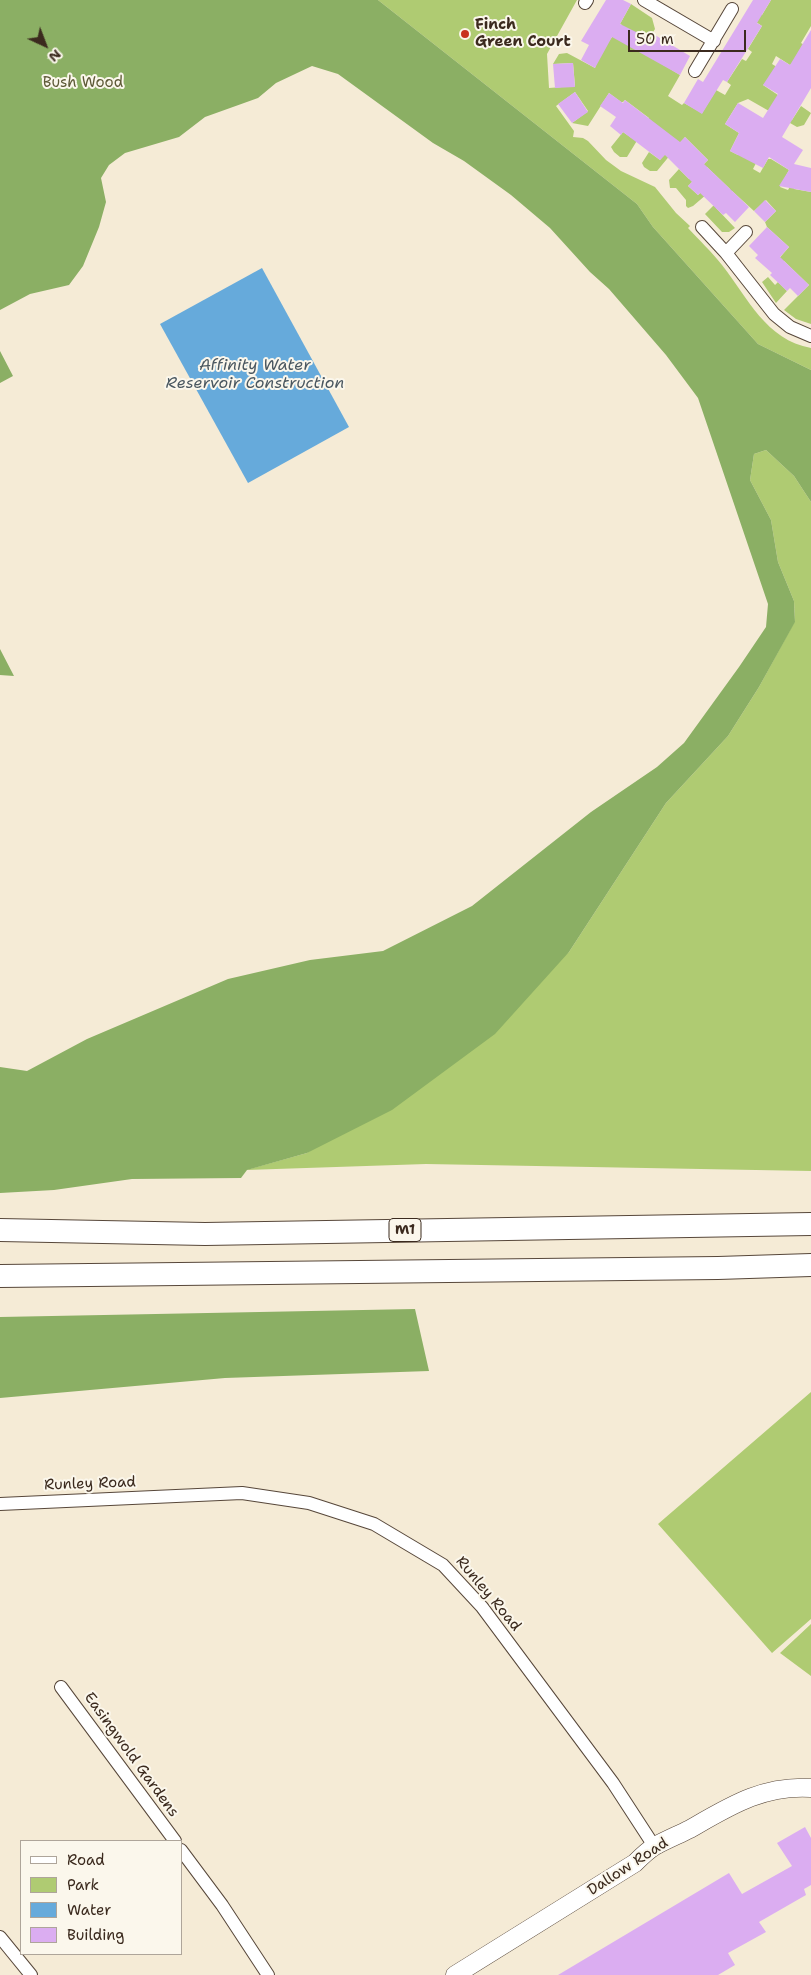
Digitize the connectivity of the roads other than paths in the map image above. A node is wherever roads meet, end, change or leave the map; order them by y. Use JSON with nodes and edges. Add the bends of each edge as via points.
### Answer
{"nodes":[{"id":1,"x":644,"y":0,"type":"edge"},
{"id":2,"x":732,"y":9,"type":"dead end"},
{"id":3,"x":714,"y":41,"type":"junction"},
{"id":4,"x":695,"y":71,"type":"dead end"},
{"id":5,"x":702,"y":227,"type":"dead end"},
{"id":6,"x":746,"y":232,"type":"dead end"},
{"id":7,"x":726,"y":253,"type":"junction"},
{"id":8,"x":811,"y":336,"type":"edge"},
{"id":9,"x":811,"y":1224,"type":"edge"},
{"id":10,"x":0,"y":1230,"type":"edge"},
{"id":11,"x":811,"y":1265,"type":"edge"},
{"id":12,"x":0,"y":1276,"type":"edge"},
{"id":13,"x":0,"y":1504,"type":"edge"},
{"id":14,"x":61,"y":1687,"type":"dead end"},
{"id":15,"x":811,"y":1788,"type":"edge"},
{"id":16,"x":174,"y":1840,"type":"edge"},
{"id":17,"x":654,"y":1846,"type":"junction"},
{"id":18,"x":182,"y":1851,"type":"edge"},
{"id":19,"x":0,"y":1937,"type":"edge"},
{"id":20,"x":25,"y":1973,"type":"edge"},
{"id":21,"x":268,"y":1975,"type":"edge"},
{"id":22,"x":455,"y":1975,"type":"edge"}],
"edges":[{"from":1,"to":3,"type":"street"},
{"from":2,"to":3,"type":"street"},
{"from":3,"to":4,"type":"street"},
{"from":5,"to":7,"type":"street"},
{"from":6,"to":7,"type":"street"},
{"from":7,"to":8,"type":"street","via":[[774,314],[790,327]]},
{"from":9,"to":10,"type":"highway","number":"M1","via":[[205,1234]]},
{"from":11,"to":12,"type":"highway"},
{"from":13,"to":17,"type":"street","name":"Runley Road","via":[[242,1493],[309,1503],[374,1524],[443,1565],[482,1606],[613,1783]]},
{"from":14,"to":16,"type":"street","name":"Easingwold Gardens"},
{"from":15,"to":17,"type":"street","name":"Dallow Road","via":[[751,1796]]},
{"from":17,"to":22,"type":"street","name":"Dallow Road","via":[[635,1863]]},
{"from":18,"to":21,"type":"street"},
{"from":19,"to":20,"type":"street"}]}
